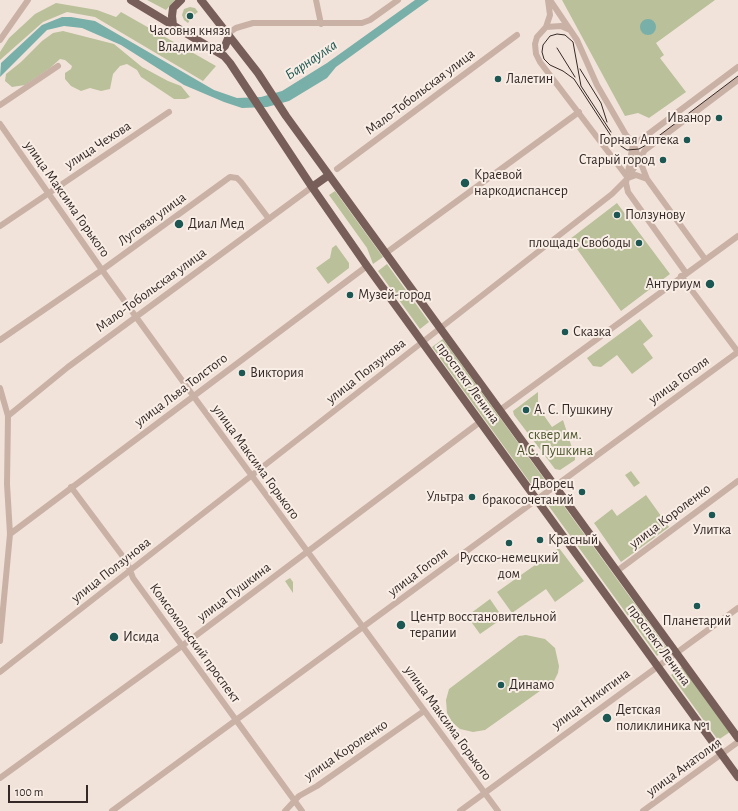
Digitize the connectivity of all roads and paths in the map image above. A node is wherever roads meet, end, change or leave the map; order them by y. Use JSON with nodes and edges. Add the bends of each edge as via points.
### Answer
{"nodes":[{"id":1,"x":28,"y":0,"type":"edge"},
{"id":2,"x":131,"y":0,"type":"edge"},
{"id":3,"x":181,"y":0,"type":"edge"},
{"id":4,"x":201,"y":0,"type":"edge"},
{"id":5,"x":316,"y":0,"type":"edge"},
{"id":6,"x":398,"y":0,"type":"edge"},
{"id":7,"x":549,"y":0,"type":"edge"},
{"id":8,"x":322,"y":24,"type":"junction"},
{"id":9,"x":174,"y":25,"type":"junction"},
{"id":10,"x":546,"y":27,"type":"junction"},
{"id":11,"x":570,"y":30,"type":"junction"},
{"id":12,"x":517,"y":35,"type":"dead end"},
{"id":13,"x":229,"y":36,"type":"junction"},
{"id":14,"x":0,"y":40,"type":"edge"},
{"id":15,"x":213,"y":49,"type":"junction"},
{"id":16,"x":58,"y":66,"type":"dead end"},
{"id":17,"x":738,"y":67,"type":"edge"},
{"id":18,"x":738,"y":80,"type":"edge"},
{"id":19,"x":0,"y":105,"type":"edge"},
{"id":20,"x":169,"y":112,"type":"dead end"},
{"id":21,"x":579,"y":112,"type":"junction"},
{"id":22,"x":0,"y":124,"type":"edge"},
{"id":23,"x":633,"y":141,"type":"junction"},
{"id":24,"x":639,"y":160,"type":"junction"},
{"id":25,"x":337,"y":169,"type":"dead end"},
{"id":26,"x":329,"y":175,"type":"junction"},
{"id":27,"x":628,"y":178,"type":"junction"},
{"id":28,"x":646,"y":178,"type":"junction"},
{"id":29,"x":312,"y":187,"type":"junction"},
{"id":30,"x":47,"y":192,"type":"junction"},
{"id":31,"x":269,"y":219,"type":"junction"},
{"id":32,"x":0,"y":226,"type":"edge"},
{"id":33,"x":738,"y":236,"type":"edge"},
{"id":34,"x":386,"y":253,"type":"junction"},
{"id":35,"x":705,"y":259,"type":"junction"},
{"id":36,"x":367,"y":266,"type":"junction"},
{"id":37,"x":102,"y":270,"type":"junction"},
{"id":38,"x":684,"y":274,"type":"junction"},
{"id":39,"x":136,"y":317,"type":"junction"},
{"id":40,"x":440,"y":328,"type":"junction"},
{"id":41,"x":0,"y":340,"type":"edge"},
{"id":42,"x":422,"y":342,"type":"junction"},
{"id":43,"x":738,"y":352,"type":"edge"},
{"id":44,"x":0,"y":388,"type":"edge"},
{"id":45,"x":193,"y":396,"type":"junction"},
{"id":46,"x":500,"y":410,"type":"junction"},
{"id":47,"x":8,"y":416,"type":"junction"},
{"id":48,"x":480,"y":422,"type":"junction"},
{"id":49,"x":251,"y":476,"type":"junction"},
{"id":50,"x":738,"y":481,"type":"edge"},
{"id":51,"x":555,"y":486,"type":"junction"},
{"id":52,"x":72,"y":487,"type":"junction"},
{"id":53,"x":536,"y":499,"type":"junction"},
{"id":54,"x":10,"y":534,"type":"junction"},
{"id":55,"x":308,"y":552,"type":"junction"},
{"id":56,"x":130,"y":569,"type":"junction"},
{"id":57,"x":617,"y":571,"type":"junction"},
{"id":58,"x":738,"y":608,"type":"edge"},
{"id":59,"x":364,"y":628,"type":"junction"},
{"id":60,"x":0,"y":641,"type":"edge"},
{"id":61,"x":182,"y":645,"type":"junction"},
{"id":62,"x":676,"y":653,"type":"junction"},
{"id":63,"x":657,"y":665,"type":"junction"},
{"id":64,"x":0,"y":672,"type":"edge"},
{"id":65,"x":424,"y":711,"type":"junction"},
{"id":66,"x":236,"y":720,"type":"junction"},
{"id":67,"x":738,"y":738,"type":"edge"},
{"id":68,"x":738,"y":742,"type":"edge"},
{"id":69,"x":718,"y":756,"type":"junction"},
{"id":70,"x":738,"y":777,"type":"edge"},
{"id":71,"x":0,"y":778,"type":"edge"},
{"id":72,"x":485,"y":793,"type":"junction"},
{"id":73,"x":296,"y":802,"type":"junction"},
{"id":74,"x":112,"y":811,"type":"edge"},
{"id":75,"x":286,"y":811,"type":"edge"},
{"id":76,"x":302,"y":811,"type":"edge"},
{"id":77,"x":460,"y":811,"type":"edge"},
{"id":78,"x":498,"y":811,"type":"edge"},
{"id":79,"x":643,"y":811,"type":"edge"}],
"edges":[{"from":1,"to":14,"type":"street"},
{"from":2,"to":9,"type":"main road","name":"проспект Ленина"},
{"from":3,"to":9,"type":"main road","via":[[174,8]]},
{"from":4,"to":13,"type":"main road","name":"проспект Ленина"},
{"from":5,"to":8,"type":"street"},
{"from":6,"to":8,"type":"street","via":[[370,20],[359,23]]},
{"from":7,"to":10,"type":"street","via":[[550,15]]},
{"from":7,"to":11,"type":"street"},
{"from":8,"to":13,"type":"street","via":[[254,23],[236,28]]},
{"from":9,"to":15,"type":"main road","name":"проспект Ленина"},
{"from":10,"to":11,"type":"street","via":[[561,26]]},
{"from":10,"to":21,"type":"street","via":[[537,37],[536,54]]},
{"from":11,"to":23,"type":"street","via":[[597,85]]},
{"from":12,"to":25,"type":"street","name":"Мало-Тобольская улица"},
{"from":13,"to":15,"type":"main road","via":[[222,49]]},
{"from":13,"to":26,"type":"main road","name":"проспект Ленина"},
{"from":15,"to":29,"type":"main road","name":"проспект Ленина","via":[[224,56],[237,74]]},
{"from":16,"to":19,"type":"street"},
{"from":17,"to":23,"type":"street"},
{"from":18,"to":24,"type":"street","name":"улица Ползунова","via":[[645,150]]},
{"from":20,"to":30,"type":"street","name":"улица Чехова"},
{"from":21,"to":27,"type":"street"},
{"from":21,"to":34,"type":"street"},
{"from":22,"to":30,"type":"street","name":"улица Максима Горького"},
{"from":23,"to":24,"type":"street"},
{"from":23,"to":27,"type":"street"},
{"from":24,"to":27,"type":"street","name":"улица Ползунова"},
{"from":24,"to":28,"type":"street"},
{"from":26,"to":29,"type":"main road"},
{"from":26,"to":34,"type":"main road","name":"проспект Ленина"},
{"from":27,"to":28,"type":"street"},
{"from":27,"to":38,"type":"street","via":[[628,192]]},
{"from":27,"to":40,"type":"street","name":"улица Ползунова"},
{"from":28,"to":35,"type":"street"},
{"from":29,"to":31,"type":"street","name":"Мало-Тобольская улица"},
{"from":29,"to":36,"type":"main road","name":"проспект Ленина"},
{"from":30,"to":32,"type":"street","name":"улица Чехова"},
{"from":30,"to":37,"type":"street","name":"улица Максима Горького"},
{"from":31,"to":37,"type":"street","name":"Луговая улица","via":[[238,178],[230,177]]},
{"from":31,"to":39,"type":"street","name":"Мало-Тобольская улица"},
{"from":33,"to":35,"type":"street"},
{"from":34,"to":40,"type":"main road","name":"проспект Ленина"},
{"from":35,"to":38,"type":"street"},
{"from":36,"to":42,"type":"main road","name":"проспект Ленина"},
{"from":36,"to":45,"type":"street","name":"улица Льва Толстого"},
{"from":37,"to":39,"type":"street","name":"улица Максима Горького"},
{"from":37,"to":41,"type":"street","name":"Луговая улица"},
{"from":38,"to":43,"type":"street"},
{"from":38,"to":46,"type":"street"},
{"from":39,"to":45,"type":"street","name":"улица Максима Горького"},
{"from":39,"to":47,"type":"street","name":"Мало-Тобольская улица","via":[[68,367]]},
{"from":40,"to":42,"type":"street","name":"улица Ползунова"},
{"from":40,"to":46,"type":"main road","name":"проспект Ленина"},
{"from":42,"to":48,"type":"main road","name":"проспект Ленина"},
{"from":42,"to":49,"type":"street","name":"улица Ползунова"},
{"from":43,"to":51,"type":"street","name":"улица Гоголя"},
{"from":44,"to":47,"type":"street"},
{"from":45,"to":49,"type":"street","name":"улица Максима Горького"},
{"from":45,"to":52,"type":"street","name":"улица Льва Толстого"},
{"from":46,"to":51,"type":"main road","name":"проспект Ленина"},
{"from":47,"to":54,"type":"street","via":[[7,484]]},
{"from":48,"to":53,"type":"main road","name":"проспект Ленина"},
{"from":48,"to":55,"type":"street","name":"улица Пушкина"},
{"from":49,"to":55,"type":"street","name":"улица Максима Горького"},
{"from":49,"to":56,"type":"street","name":"улица Ползунова"},
{"from":50,"to":57,"type":"street","name":"улица Короленко"},
{"from":51,"to":53,"type":"street","name":"улица Гоголя"},
{"from":51,"to":57,"type":"main road","name":"проспект Ленина"},
{"from":52,"to":54,"type":"street","name":"улица Льва Толстого"},
{"from":52,"to":56,"type":"street","name":"Комсомольский проспект"},
{"from":53,"to":59,"type":"street","name":"улица Гоголя"},
{"from":53,"to":63,"type":"main road","name":"проспект Ленина"},
{"from":54,"to":60,"type":"street"},
{"from":55,"to":59,"type":"street","name":"улица Максима Горького"},
{"from":55,"to":61,"type":"street","name":"улица Пушкина"},
{"from":56,"to":61,"type":"street","name":"Комсомольский проспект","via":[[133,578]]},
{"from":56,"to":64,"type":"street","name":"улица Ползунова"},
{"from":57,"to":62,"type":"main road","name":"проспект Ленина"},
{"from":58,"to":62,"type":"street","name":"улица Никитина"},
{"from":59,"to":65,"type":"street","name":"улица Максима Горького"},
{"from":59,"to":66,"type":"street","name":"улица Гоголя"},
{"from":61,"to":66,"type":"street","name":"Комсомольский проспект"},
{"from":61,"to":71,"type":"street","name":"улица Пушкина"},
{"from":62,"to":63,"type":"street","name":"улица Никитина"},
{"from":62,"to":67,"type":"main road","name":"проспект Ленина"},
{"from":63,"to":69,"type":"main road","name":"проспект Ленина"},
{"from":63,"to":72,"type":"street","name":"улица Никитина"},
{"from":65,"to":72,"type":"street","name":"улица Максима Горького"},
{"from":65,"to":73,"type":"street","name":"улица Короленко","via":[[299,796]]},
{"from":66,"to":73,"type":"street","name":"Комсомольский проспект"},
{"from":66,"to":74,"type":"street","name":"улица Гоголя"},
{"from":68,"to":69,"type":"street","name":"улица Анатолия"},
{"from":69,"to":70,"type":"main road","name":"проспект Ленина"},
{"from":69,"to":79,"type":"street","name":"улица Анатолия"},
{"from":72,"to":77,"type":"street","name":"улица Никитина"},
{"from":72,"to":78,"type":"street","name":"улица Максима Горького"},
{"from":73,"to":75,"type":"street","name":"улица Короленко"},
{"from":73,"to":76,"type":"street","name":"Комсомольский проспект"}]}
